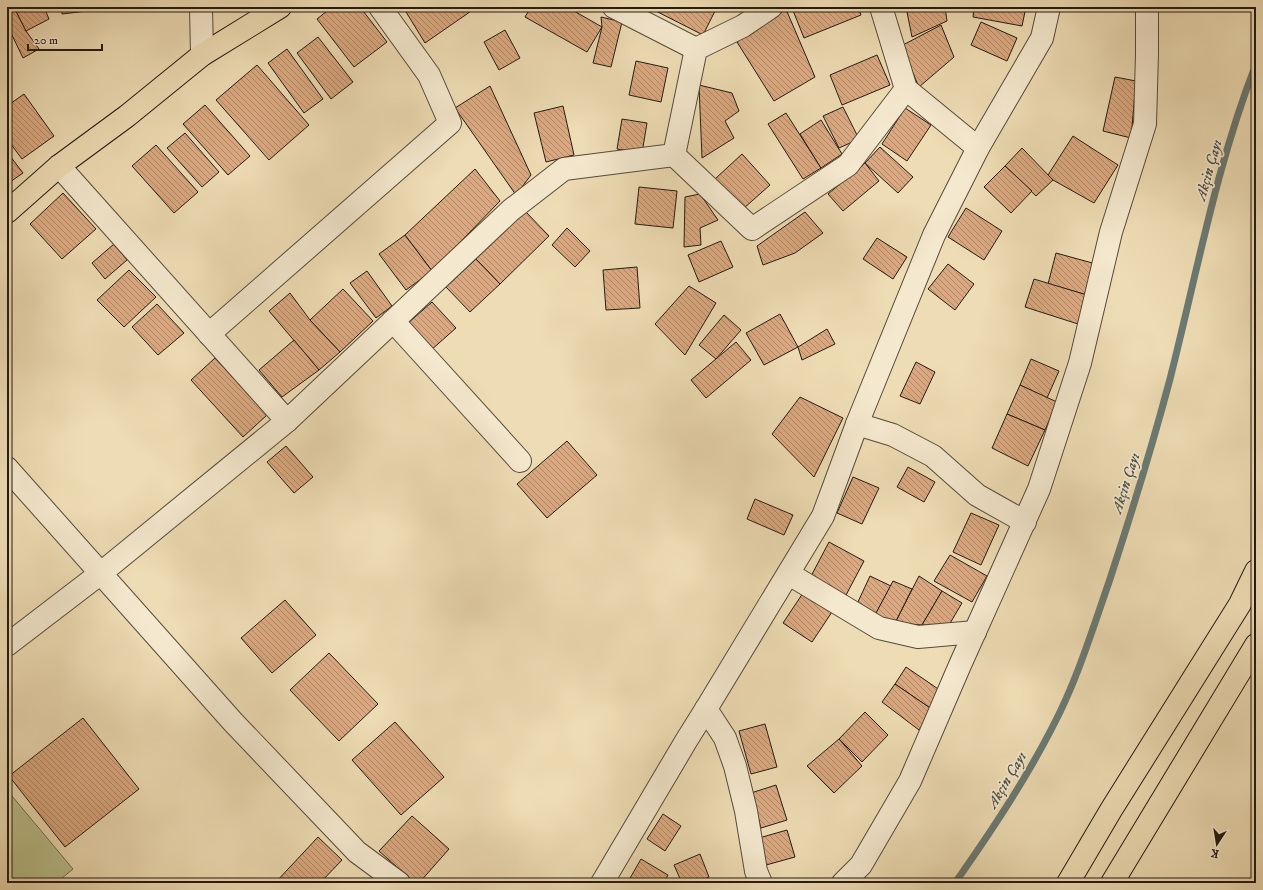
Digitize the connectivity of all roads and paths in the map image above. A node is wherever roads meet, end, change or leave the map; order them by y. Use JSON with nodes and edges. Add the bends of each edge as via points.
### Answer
{"nodes":[{"id":1,"x":201,"y":7,"type":"edge"},
{"id":2,"x":280,"y":7,"type":"edge"},
{"id":3,"x":380,"y":7,"type":"edge"},
{"id":4,"x":614,"y":7,"type":"edge"},
{"id":5,"x":771,"y":7,"type":"edge"},
{"id":6,"x":881,"y":7,"type":"edge"},
{"id":7,"x":1049,"y":7,"type":"edge"},
{"id":8,"x":1147,"y":7,"type":"edge"},
{"id":9,"x":696,"y":49,"type":"junction"},
{"id":10,"x":202,"y":55,"type":"junction"},
{"id":11,"x":906,"y":89,"type":"junction"},
{"id":12,"x":978,"y":148,"type":"junction"},
{"id":13,"x":674,"y":155,"type":"junction"},
{"id":14,"x":59,"y":166,"type":"junction"},
{"id":15,"x":7,"y":212,"type":"edge"},
{"id":16,"x":393,"y":321,"type":"junction"},
{"id":17,"x":209,"y":334,"type":"junction"},
{"id":18,"x":287,"y":421,"type":"junction"},
{"id":19,"x":857,"y":424,"type":"junction"},
{"id":20,"x":520,"y":461,"type":"dead end"},
{"id":21,"x":7,"y":468,"type":"edge"},
{"id":22,"x":1024,"y":522,"type":"junction"},
{"id":23,"x":1256,"y":571,"type":"edge"},
{"id":24,"x":101,"y":573,"type":"junction"},
{"id":25,"x":789,"y":574,"type":"junction"},
{"id":26,"x":975,"y":632,"type":"junction"},
{"id":27,"x":7,"y":645,"type":"edge"},
{"id":28,"x":1256,"y":645,"type":"edge"},
{"id":29,"x":706,"y":709,"type":"junction"},
{"id":30,"x":399,"y":883,"type":"edge"},
{"id":31,"x":602,"y":883,"type":"edge"},
{"id":32,"x":761,"y":883,"type":"edge"},
{"id":33,"x":843,"y":883,"type":"edge"},
{"id":34,"x":1068,"y":883,"type":"edge"},
{"id":35,"x":1112,"y":883,"type":"edge"}],
"edges":[{"from":1,"to":10,"type":"street"},
{"from":2,"to":10,"type":"main road"},
{"from":3,"to":17,"type":"street","via":[[429,75],[450,123]]},
{"from":4,"to":9,"type":"street"},
{"from":5,"to":9,"type":"street","via":[[743,26]]},
{"from":6,"to":11,"type":"street"},
{"from":7,"to":12,"type":"street","via":[[1042,38]]},
{"from":8,"to":22,"type":"street","via":[[1145,124],[1111,232],[1080,363],[1039,488]]},
{"from":9,"to":13,"type":"street"},
{"from":10,"to":14,"type":"main road","via":[[127,116]]},
{"from":11,"to":12,"type":"street"},
{"from":11,"to":13,"type":"street","via":[[848,165],[752,230]]},
{"from":12,"to":19,"type":"street","via":[[934,235]]},
{"from":13,"to":16,"type":"street","via":[[564,169],[511,210]]},
{"from":14,"to":15,"type":"main road"},
{"from":14,"to":17,"type":"street"},
{"from":16,"to":18,"type":"street"},
{"from":16,"to":20,"type":"street"},
{"from":17,"to":18,"type":"street"},
{"from":18,"to":24,"type":"street"},
{"from":19,"to":22,"type":"street","via":[[894,435],[933,456],[977,495]]},
{"from":19,"to":25,"type":"street","via":[[823,516]]},
{"from":21,"to":24,"type":"street"},
{"from":22,"to":26,"type":"street"},
{"from":23,"to":34,"type":"main road","via":[[1240,604]]},
{"from":24,"to":27,"type":"street"},
{"from":24,"to":30,"type":"street","via":[[233,722],[358,852]]},
{"from":25,"to":26,"type":"street","via":[[879,628],[918,637]]},
{"from":25,"to":29,"type":"street"},
{"from":26,"to":33,"type":"street","via":[[910,781],[861,865]]},
{"from":28,"to":35,"type":"main road"},
{"from":29,"to":31,"type":"street"},
{"from":29,"to":32,"type":"street","via":[[725,738],[735,766],[756,871]]}]}
